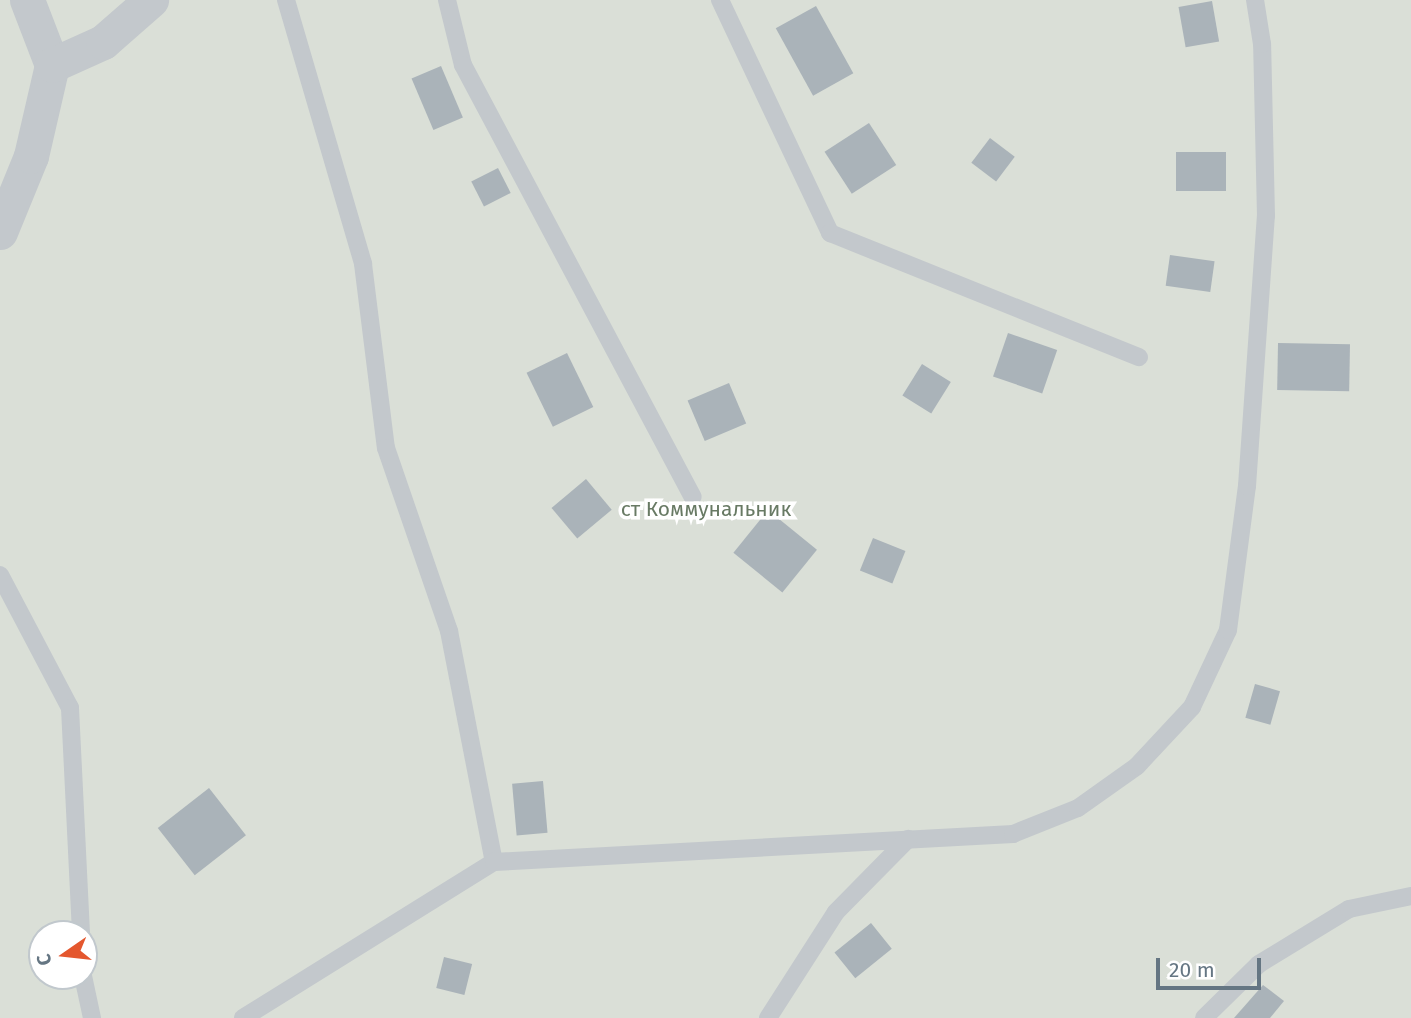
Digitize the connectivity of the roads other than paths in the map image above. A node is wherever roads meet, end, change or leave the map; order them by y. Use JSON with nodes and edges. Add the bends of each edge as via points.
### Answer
{"nodes":[{"id":1,"x":27,"y":0,"type":"edge"},
{"id":2,"x":150,"y":0,"type":"edge"},
{"id":3,"x":286,"y":0,"type":"edge"},
{"id":4,"x":447,"y":0,"type":"edge"},
{"id":5,"x":720,"y":0,"type":"edge"},
{"id":6,"x":1255,"y":0,"type":"edge"},
{"id":7,"x":52,"y":65,"type":"junction"},
{"id":8,"x":0,"y":232,"type":"edge"},
{"id":9,"x":1139,"y":357,"type":"dead end"},
{"id":10,"x":693,"y":497,"type":"dead end"},
{"id":11,"x":0,"y":575,"type":"edge"},
{"id":12,"x":908,"y":839,"type":"junction"},
{"id":13,"x":494,"y":862,"type":"junction"},
{"id":14,"x":1411,"y":896,"type":"edge"},
{"id":15,"x":80,"y":920,"type":"edge"},
{"id":16,"x":86,"y":990,"type":"edge"},
{"id":17,"x":92,"y":1018,"type":"edge"},
{"id":18,"x":243,"y":1018,"type":"edge"},
{"id":19,"x":768,"y":1018,"type":"edge"},
{"id":20,"x":1204,"y":1018,"type":"edge"}],
"edges":[{"from":1,"to":7,"type":"street"},
{"from":2,"to":7,"type":"street","via":[[103,42]]},
{"from":3,"to":13,"type":"lane","via":[[363,264],[386,448],[449,631]]},
{"from":4,"to":10,"type":"lane","via":[[463,65]]},
{"from":5,"to":9,"type":"lane","via":[[830,233]]},
{"from":6,"to":12,"type":"lane","via":[[1262,44],[1266,216],[1247,486],[1228,630],[1192,707],[1137,766],[1078,808],[1013,834]]},
{"from":7,"to":8,"type":"street","via":[[31,156]]},
{"from":11,"to":15,"type":"lane","via":[[70,708]]},
{"from":12,"to":13,"type":"lane"},
{"from":12,"to":19,"type":"lane","via":[[836,912]]},
{"from":13,"to":18,"type":"lane"},
{"from":14,"to":20,"type":"lane","via":[[1349,909],[1259,964]]},
{"from":16,"to":17,"type":"lane"}]}
